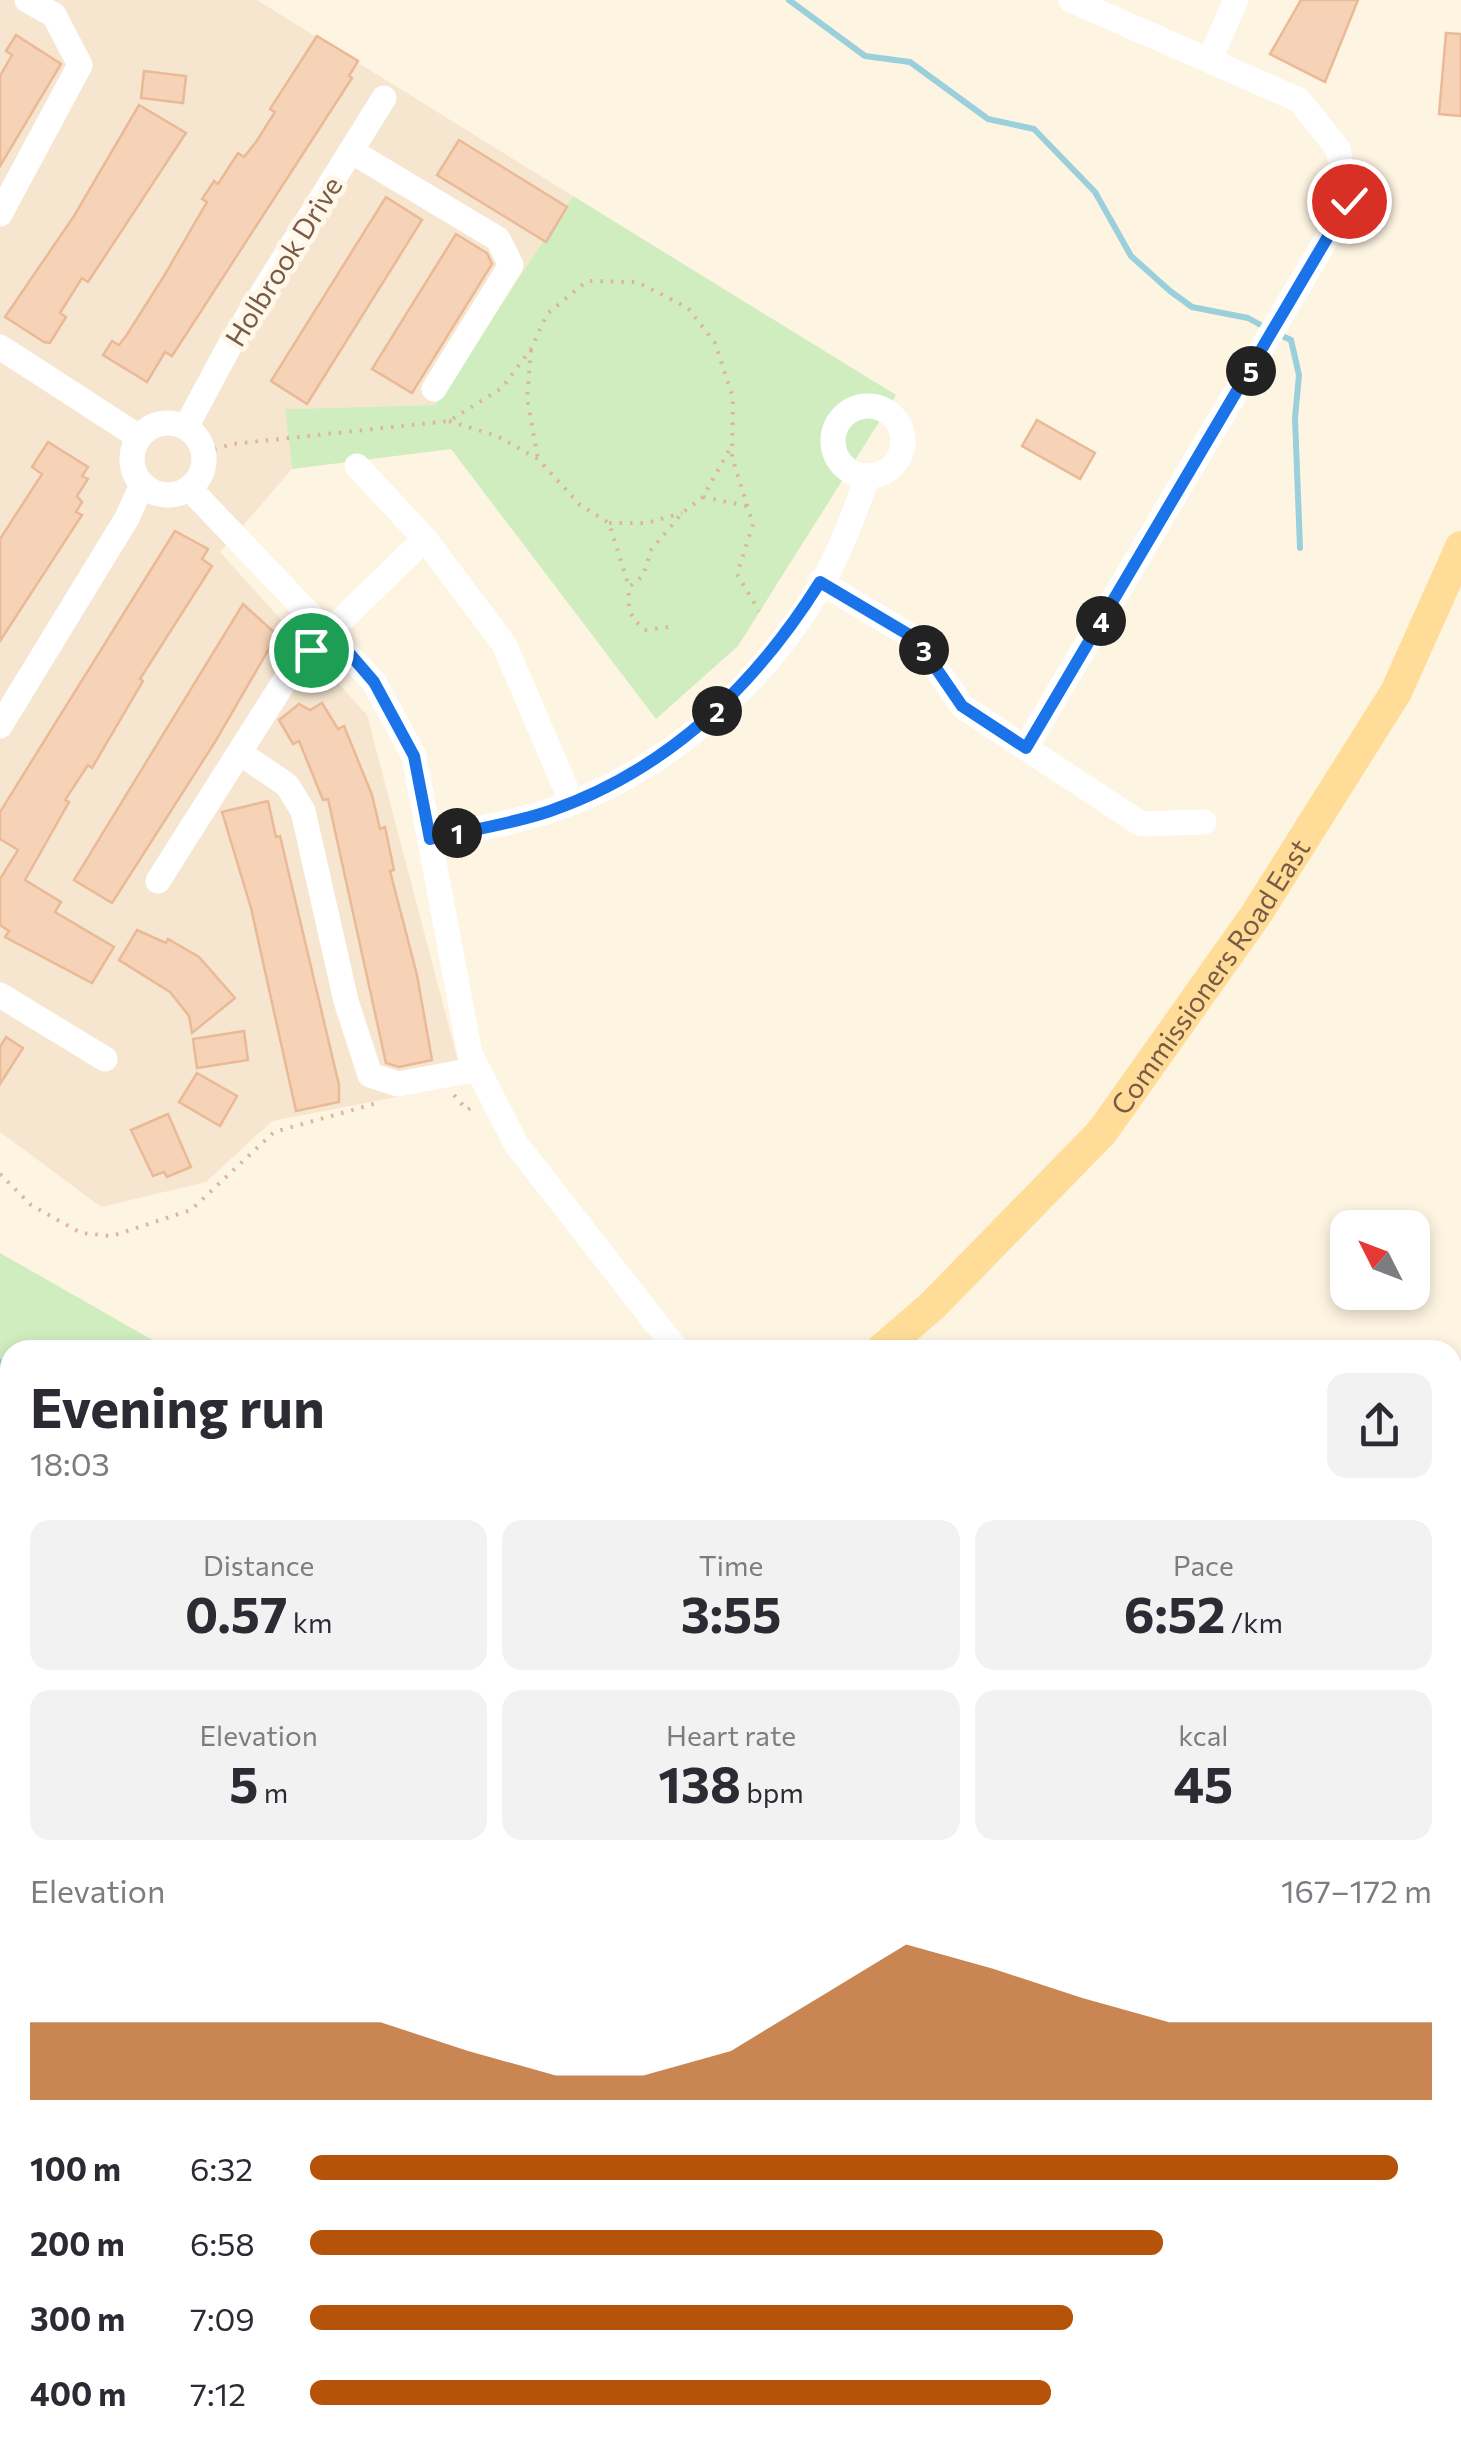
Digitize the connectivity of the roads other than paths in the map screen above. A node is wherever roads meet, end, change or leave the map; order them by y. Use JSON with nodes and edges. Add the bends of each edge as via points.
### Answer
{"nodes":[{"id":1,"x":27,"y":0,"type":"edge"},
{"id":2,"x":1071,"y":0,"type":"edge"},
{"id":3,"x":1236,"y":0,"type":"edge"},
{"id":4,"x":1210,"y":59,"type":"junction"},
{"id":5,"x":384,"y":98,"type":"dead end"},
{"id":6,"x":351,"y":151,"type":"junction"},
{"id":7,"x":0,"y":214,"type":"edge"},
{"id":8,"x":0,"y":347,"type":"edge"},
{"id":9,"x":434,"y":390,"type":"dead end"},
{"id":10,"x":186,"y":427,"type":"junction"},
{"id":11,"x":139,"y":436,"type":"junction"},
{"id":12,"x":358,"y":466,"type":"dead end"},
{"id":13,"x":868,"y":476,"type":"dead end"},
{"id":14,"x":142,"y":484,"type":"junction"},
{"id":15,"x":190,"y":489,"type":"junction"},
{"id":16,"x":425,"y":539,"type":"junction"},
{"id":17,"x":1461,"y":547,"type":"edge"},
{"id":18,"x":820,"y":582,"type":"junction"},
{"id":19,"x":330,"y":631,"type":"junction"},
{"id":20,"x":0,"y":726,"type":"edge"},
{"id":21,"x":1026,"y":748,"type":"junction"},
{"id":22,"x":240,"y":754,"type":"junction"},
{"id":23,"x":572,"y":803,"type":"junction"},
{"id":24,"x":1204,"y":822,"type":"dead end"},
{"id":25,"x":430,"y":839,"type":"junction"},
{"id":26,"x":158,"y":881,"type":"dead end"},
{"id":27,"x":0,"y":995,"type":"edge"},
{"id":28,"x":105,"y":1059,"type":"dead end"},
{"id":29,"x":478,"y":1069,"type":"junction"},
{"id":30,"x":669,"y":1340,"type":"edge"},
{"id":31,"x":893,"y":1340,"type":"edge"}],
"edges":[{"from":1,"to":7,"type":"street","via":[[54,15],[80,65]]},
{"from":2,"to":4,"type":"street"},
{"from":3,"to":4,"type":"street"},
{"from":4,"to":21,"type":"street","via":[[1299,100],[1338,149],[1349,201]]},
{"from":5,"to":6,"type":"street","name":"Holbrook Drive"},
{"from":6,"to":9,"type":"street","via":[[498,239],[511,266]]},
{"from":6,"to":10,"type":"street","name":"Holbrook Drive"},
{"from":8,"to":11,"type":"street"},
{"from":10,"to":11,"type":"street","via":[[166,422]]},
{"from":10,"to":15,"type":"street","via":[[204,452],[202,472]]},
{"from":11,"to":14,"type":"street","via":[[132,456]]},
{"from":12,"to":16,"type":"street"},
{"from":13,"to":18,"type":"street"},
{"from":14,"to":15,"type":"street","via":[[170,496]]},
{"from":14,"to":20,"type":"street"},
{"from":15,"to":19,"type":"street"},
{"from":16,"to":19,"type":"street"},
{"from":16,"to":23,"type":"street","via":[[504,644]]},
{"from":17,"to":31,"type":"main road","name":"Commissioners Road East","via":[[1396,692],[1255,916],[1102,1132]]},
{"from":18,"to":21,"type":"street","via":[[916,639],[962,706]]},
{"from":18,"to":23,"type":"street","via":[[790,631],[737,694],[644,768]]},
{"from":19,"to":22,"type":"street","via":[[284,682]]},
{"from":19,"to":25,"type":"street","via":[[374,682],[414,756]]},
{"from":21,"to":24,"type":"street","via":[[1141,824]]},
{"from":22,"to":26,"type":"street"},
{"from":22,"to":29,"type":"street","via":[[287,784],[303,811],[346,1001],[370,1075],[398,1084]]},
{"from":23,"to":25,"type":"street"},
{"from":25,"to":29,"type":"street"},
{"from":27,"to":28,"type":"street"},
{"from":29,"to":30,"type":"street","via":[[516,1144]]}]}
